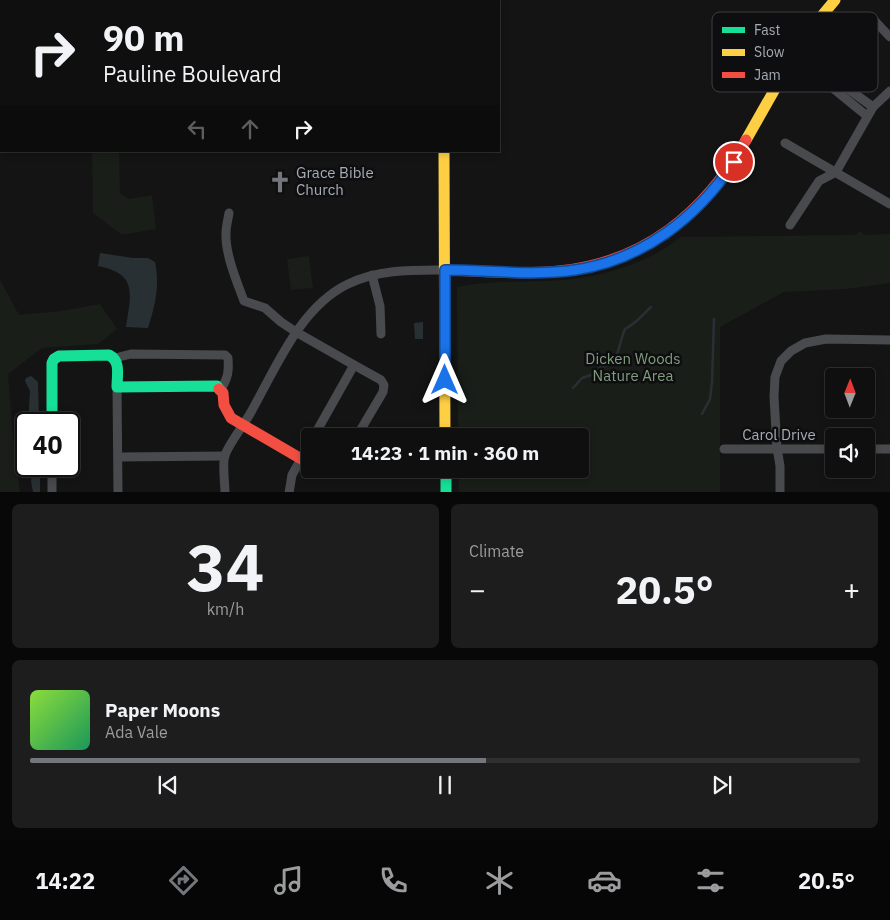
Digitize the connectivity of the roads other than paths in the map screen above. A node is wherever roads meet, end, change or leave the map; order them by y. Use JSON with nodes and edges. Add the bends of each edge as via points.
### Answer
{"nodes":[{"id":1,"x":835,"y":0,"type":"edge"},
{"id":2,"x":825,"y":12,"type":"edge"},
{"id":3,"x":878,"y":24,"type":"edge"},
{"id":4,"x":890,"y":37,"type":"edge"},
{"id":5,"x":890,"y":90,"type":"edge"},
{"id":6,"x":773,"y":92,"type":"edge"},
{"id":7,"x":838,"y":92,"type":"edge"},
{"id":8,"x":853,"y":92,"type":"edge"},
{"id":9,"x":874,"y":107,"type":"junction"},
{"id":10,"x":867,"y":116,"type":"junction"},
{"id":11,"x":785,"y":143,"type":"dead end"},
{"id":12,"x":444,"y":152,"type":"edge"},
{"id":13,"x":836,"y":172,"type":"junction"},
{"id":14,"x":890,"y":204,"type":"edge"},
{"id":15,"x":229,"y":213,"type":"dead end"},
{"id":16,"x":790,"y":225,"type":"dead end"},
{"id":17,"x":445,"y":270,"type":"junction"},
{"id":18,"x":372,"y":275,"type":"junction"},
{"id":19,"x":296,"y":332,"type":"junction"},
{"id":20,"x":381,"y":334,"type":"dead end"},
{"id":21,"x":890,"y":340,"type":"edge"},
{"id":22,"x":115,"y":358,"type":"junction"},
{"id":23,"x":354,"y":365,"type":"junction"},
{"id":24,"x":117,"y":387,"type":"junction"},
{"id":25,"x":221,"y":389,"type":"junction"},
{"id":26,"x":52,"y":412,"type":"edge"},
{"id":27,"x":243,"y":425,"type":"junction"},
{"id":28,"x":319,"y":428,"type":"edge"},
{"id":29,"x":362,"y":428,"type":"edge"},
{"id":30,"x":445,"y":428,"type":"edge"},
{"id":31,"x":777,"y":448,"type":"junction"},
{"id":32,"x":724,"y":449,"type":"dead end"},
{"id":33,"x":825,"y":449,"type":"edge"},
{"id":34,"x":875,"y":449,"type":"edge"},
{"id":35,"x":890,"y":449,"type":"edge"},
{"id":36,"x":225,"y":456,"type":"junction"},
{"id":37,"x":118,"y":457,"type":"junction"},
{"id":38,"x":301,"y":458,"type":"edge"},
{"id":39,"x":301,"y":466,"type":"edge"},
{"id":40,"x":52,"y":477,"type":"edge"},
{"id":41,"x":446,"y":478,"type":"edge"},
{"id":42,"x":52,"y":492,"type":"edge"},
{"id":43,"x":118,"y":492,"type":"edge"},
{"id":44,"x":225,"y":492,"type":"edge"},
{"id":45,"x":289,"y":492,"type":"edge"},
{"id":46,"x":446,"y":492,"type":"edge"},
{"id":47,"x":780,"y":492,"type":"edge"}],
"edges":[{"from":1,"to":2,"type":"street"},
{"from":3,"to":4,"type":"street"},
{"from":5,"to":9,"type":"street"},
{"from":6,"to":17,"type":"street","via":[[720,182],[680,224],[642,247],[618,258],[575,270]]},
{"from":7,"to":10,"type":"street"},
{"from":8,"to":9,"type":"street"},
{"from":9,"to":10,"type":"street"},
{"from":10,"to":13,"type":"street"},
{"from":11,"to":13,"type":"street"},
{"from":12,"to":17,"type":"street"},
{"from":13,"to":14,"type":"street"},
{"from":13,"to":16,"type":"street","via":[[818,181]]},
{"from":15,"to":19,"type":"street","via":[[228,249],[244,301],[265,308]]},
{"from":17,"to":18,"type":"street"},
{"from":17,"to":30,"type":"street"},
{"from":18,"to":19,"type":"street","via":[[348,284],[328,297]]},
{"from":18,"to":20,"type":"street","via":[[380,306]]},
{"from":19,"to":23,"type":"street"},
{"from":19,"to":27,"type":"street"},
{"from":21,"to":31,"type":"street","via":[[826,339],[805,343],[791,351],[781,361],[775,377]]},
{"from":22,"to":24,"type":"street"},
{"from":22,"to":25,"type":"street","via":[[131,354],[225,355],[228,358],[228,378]]},
{"from":22,"to":26,"type":"street","via":[[109,355],[59,356],[54,359]]},
{"from":23,"to":28,"type":"street"},
{"from":23,"to":29,"type":"street","via":[[384,385]]},
{"from":24,"to":25,"type":"street","via":[[212,385]]},
{"from":24,"to":37,"type":"street"},
{"from":25,"to":27,"type":"street","via":[[231,418]]},
{"from":27,"to":36,"type":"street"},
{"from":27,"to":38,"type":"street"},
{"from":31,"to":32,"type":"street","name":"Carol Drive"},
{"from":31,"to":33,"type":"street","name":"Carol Drive"},
{"from":31,"to":47,"type":"street"},
{"from":34,"to":35,"type":"street"},
{"from":36,"to":37,"type":"street"},
{"from":36,"to":44,"type":"street"},
{"from":37,"to":43,"type":"street"},
{"from":39,"to":45,"type":"street","via":[[292,476]]},
{"from":40,"to":42,"type":"street"},
{"from":41,"to":46,"type":"street"}]}
